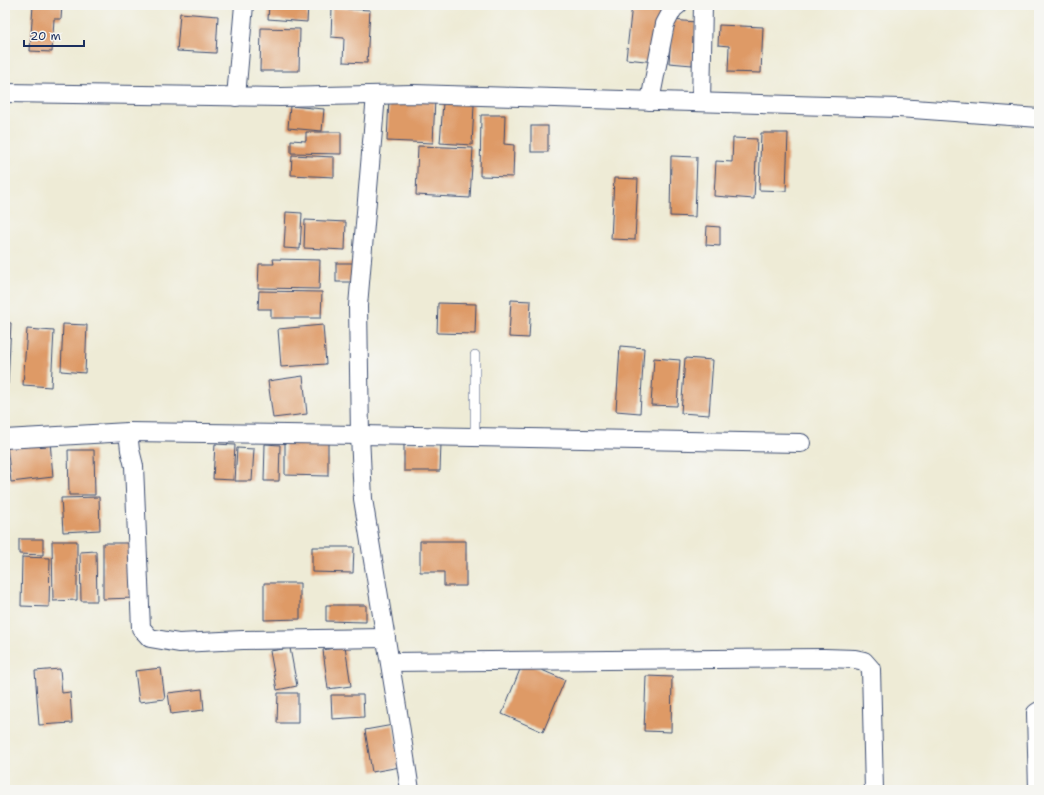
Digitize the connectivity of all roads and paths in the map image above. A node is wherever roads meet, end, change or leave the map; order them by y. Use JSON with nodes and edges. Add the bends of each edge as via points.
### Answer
{"nodes":[{"id":1,"x":244,"y":5,"type":"edge"},
{"id":2,"x":678,"y":5,"type":"edge"},
{"id":3,"x":703,"y":5,"type":"edge"},
{"id":4,"x":5,"y":93,"type":"edge"},
{"id":5,"x":376,"y":95,"type":"junction"},
{"id":6,"x":236,"y":97,"type":"junction"},
{"id":7,"x":650,"y":101,"type":"junction"},
{"id":8,"x":701,"y":102,"type":"junction"},
{"id":9,"x":1039,"y":118,"type":"edge"},
{"id":10,"x":475,"y":355,"type":"dead end"},
{"id":11,"x":128,"y":432,"type":"junction"},
{"id":12,"x":360,"y":435,"type":"junction"},
{"id":13,"x":474,"y":437,"type":"junction"},
{"id":14,"x":5,"y":439,"type":"edge"},
{"id":15,"x":801,"y":443,"type":"dead end"},
{"id":16,"x":386,"y":638,"type":"junction"},
{"id":17,"x":390,"y":662,"type":"junction"},
{"id":18,"x":1039,"y":711,"type":"edge"},
{"id":19,"x":410,"y":790,"type":"edge"},
{"id":20,"x":874,"y":790,"type":"edge"},
{"id":21,"x":1038,"y":790,"type":"edge"}],
"edges":[{"from":1,"to":6,"type":"street"},
{"from":2,"to":7,"type":"street","via":[[665,24]]},
{"from":3,"to":8,"type":"street"},
{"from":4,"to":6,"type":"street"},
{"from":5,"to":6,"type":"street"},
{"from":5,"to":7,"type":"street"},
{"from":5,"to":12,"type":"street","via":[[358,306]]},
{"from":7,"to":8,"type":"street"},
{"from":8,"to":9,"type":"street","via":[[899,108]]},
{"from":10,"to":13,"type":"lane"},
{"from":11,"to":12,"type":"street"},
{"from":11,"to":14,"type":"street"},
{"from":11,"to":16,"type":"street","via":[[134,466],[141,628],[150,638],[179,643]]},
{"from":12,"to":13,"type":"street"},
{"from":12,"to":16,"type":"street","via":[[363,499]]},
{"from":13,"to":15,"type":"street"},
{"from":16,"to":17,"type":"street"},
{"from":17,"to":19,"type":"street"},
{"from":17,"to":20,"type":"street","via":[[816,658],[864,661],[871,669]]},
{"from":18,"to":21,"type":"street","via":[[1036,713]]}]}
